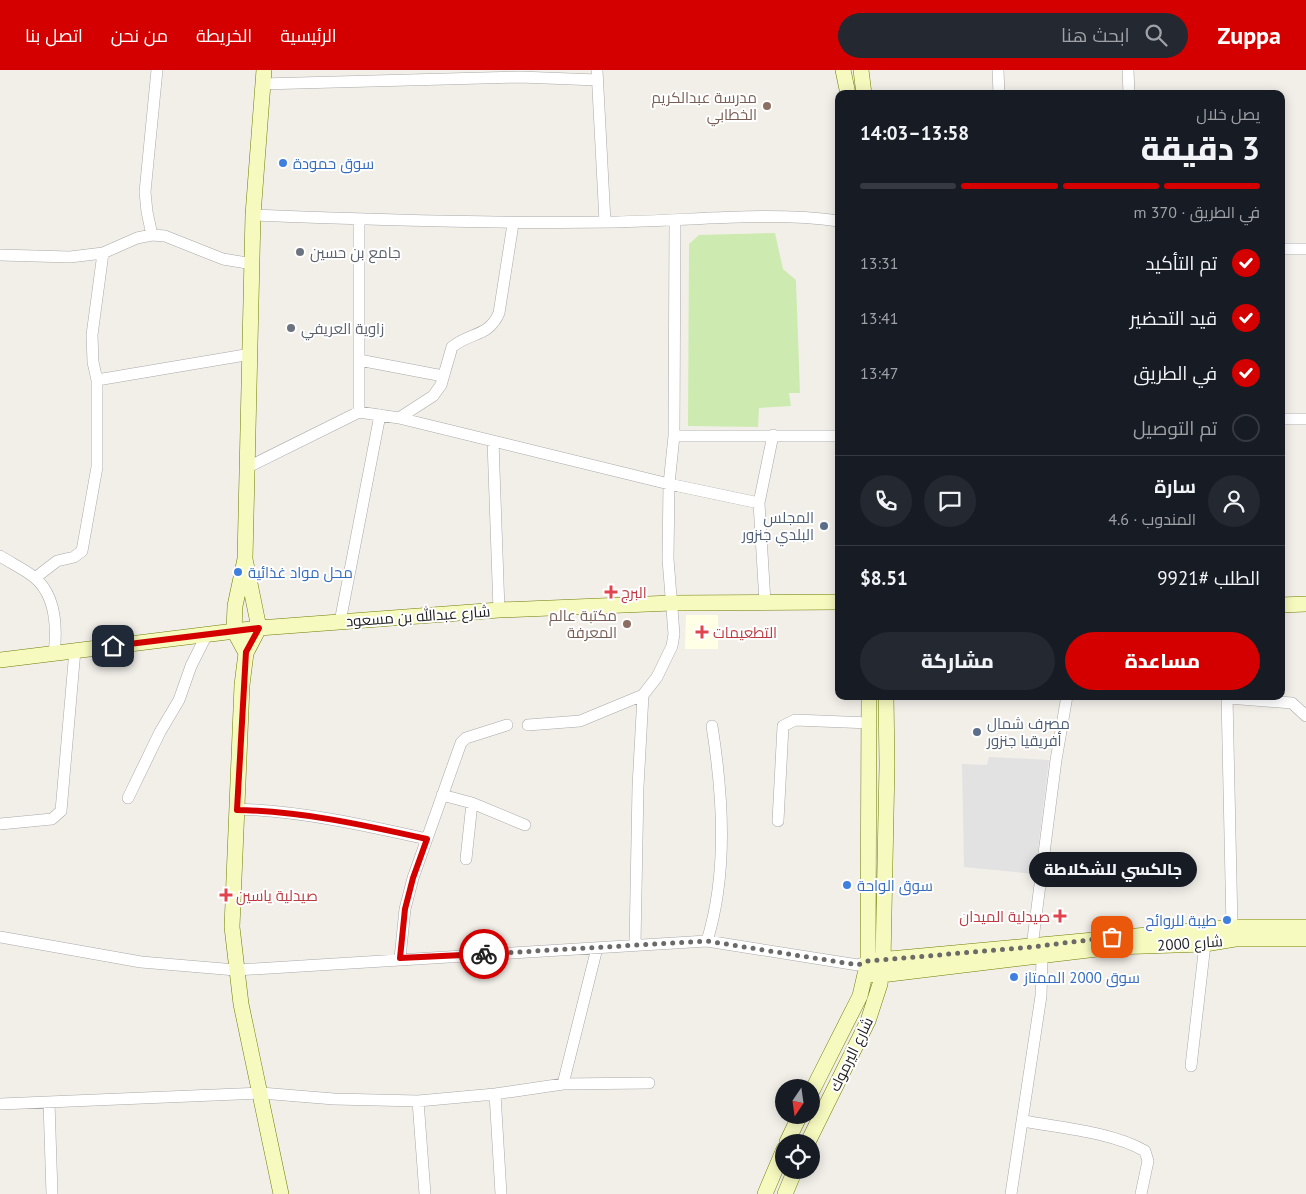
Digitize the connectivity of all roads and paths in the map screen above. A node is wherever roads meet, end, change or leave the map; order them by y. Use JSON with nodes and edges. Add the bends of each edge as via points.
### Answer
{"nodes":[{"id":1,"x":157,"y":70,"type":"edge"},
{"id":2,"x":843,"y":70,"type":"edge"},
{"id":3,"x":861,"y":70,"type":"edge"},
{"id":4,"x":998,"y":70,"type":"edge"},
{"id":5,"x":1128,"y":70,"type":"edge"},
{"id":6,"x":597,"y":75,"type":"edge"},
{"id":7,"x":263,"y":77,"type":"edge"},
{"id":8,"x":847,"y":90,"type":"edge"},
{"id":9,"x":864,"y":90,"type":"edge"},
{"id":10,"x":999,"y":90,"type":"edge"},
{"id":11,"x":1129,"y":90,"type":"edge"},
{"id":12,"x":253,"y":215,"type":"junction"},
{"id":13,"x":359,"y":219,"type":"junction"},
{"id":14,"x":835,"y":220,"type":"edge"},
{"id":15,"x":675,"y":221,"type":"junction"},
{"id":16,"x":605,"y":222,"type":"junction"},
{"id":17,"x":513,"y":224,"type":"junction"},
{"id":18,"x":152,"y":235,"type":"junction"},
{"id":19,"x":1285,"y":249,"type":"edge"},
{"id":20,"x":1306,"y":249,"type":"edge"},
{"id":21,"x":103,"y":253,"type":"junction"},
{"id":22,"x":0,"y":255,"type":"edge"},
{"id":23,"x":253,"y":264,"type":"junction"},
{"id":24,"x":251,"y":354,"type":"junction"},
{"id":25,"x":359,"y":360,"type":"junction"},
{"id":26,"x":443,"y":376,"type":"junction"},
{"id":27,"x":97,"y":380,"type":"junction"},
{"id":28,"x":360,"y":412,"type":"junction"},
{"id":29,"x":380,"y":415,"type":"junction"},
{"id":30,"x":399,"y":418,"type":"junction"},
{"id":31,"x":1285,"y":419,"type":"edge"},
{"id":32,"x":1306,"y":419,"type":"edge"},
{"id":33,"x":774,"y":435,"type":"junction"},
{"id":34,"x":674,"y":436,"type":"junction"},
{"id":35,"x":835,"y":436,"type":"edge"},
{"id":36,"x":493,"y":441,"type":"junction"},
{"id":37,"x":248,"y":467,"type":"junction"},
{"id":38,"x":670,"y":484,"type":"junction"},
{"id":39,"x":759,"y":503,"type":"junction"},
{"id":40,"x":0,"y":556,"type":"edge"},
{"id":41,"x":245,"y":559,"type":"junction"},
{"id":42,"x":34,"y":578,"type":"junction"},
{"id":43,"x":765,"y":602,"type":"junction"},
{"id":44,"x":835,"y":602,"type":"edge"},
{"id":45,"x":672,"y":603,"type":"junction"},
{"id":46,"x":1306,"y":604,"type":"edge"},
{"id":47,"x":1285,"y":605,"type":"edge"},
{"id":48,"x":499,"y":610,"type":"junction"},
{"id":49,"x":340,"y":622,"type":"junction"},
{"id":50,"x":259,"y":628,"type":"junction"},
{"id":51,"x":234,"y":631,"type":"junction"},
{"id":52,"x":206,"y":636,"type":"junction"},
{"id":53,"x":75,"y":650,"type":"junction"},
{"id":54,"x":246,"y":652,"type":"junction"},
{"id":55,"x":54,"y":654,"type":"junction"},
{"id":56,"x":0,"y":660,"type":"edge"},
{"id":57,"x":643,"y":695,"type":"junction"},
{"id":58,"x":869,"y":700,"type":"edge"},
{"id":59,"x":886,"y":700,"type":"edge"},
{"id":60,"x":1067,"y":700,"type":"edge"},
{"id":61,"x":1228,"y":700,"type":"edge"},
{"id":62,"x":1260,"y":700,"type":"edge"},
{"id":63,"x":1306,"y":716,"type":"edge"},
{"id":64,"x":870,"y":723,"type":"junction"},
{"id":65,"x":507,"y":725,"type":"dead end"},
{"id":66,"x":528,"y":725,"type":"dead end"},
{"id":67,"x":712,"y":726,"type":"dead end"},
{"id":68,"x":442,"y":795,"type":"junction"},
{"id":69,"x":128,"y":798,"type":"dead end"},
{"id":70,"x":472,"y":803,"type":"junction"},
{"id":71,"x":237,"y":810,"type":"junction"},
{"id":72,"x":778,"y":821,"type":"dead end"},
{"id":73,"x":0,"y":824,"type":"edge"},
{"id":74,"x":525,"y":825,"type":"dead end"},
{"id":75,"x":427,"y":839,"type":"junction"},
{"id":76,"x":466,"y":859,"type":"dead end"},
{"id":77,"x":1232,"y":927,"type":"junction"},
{"id":78,"x":1306,"y":927,"type":"edge"},
{"id":79,"x":0,"y":937,"type":"edge"},
{"id":80,"x":1306,"y":939,"type":"edge"},
{"id":81,"x":707,"y":941,"type":"junction"},
{"id":82,"x":635,"y":944,"type":"junction"},
{"id":83,"x":1205,"y":944,"type":"junction"},
{"id":84,"x":597,"y":948,"type":"junction"},
{"id":85,"x":1037,"y":952,"type":"junction"},
{"id":86,"x":400,"y":958,"type":"junction"},
{"id":87,"x":871,"y":967,"type":"junction"},
{"id":88,"x":236,"y":970,"type":"junction"},
{"id":89,"x":1191,"y":1066,"type":"dead end"},
{"id":90,"x":818,"y":1079,"type":"edge"},
{"id":91,"x":649,"y":1083,"type":"dead end"},
{"id":92,"x":563,"y":1084,"type":"junction"},
{"id":93,"x":261,"y":1093,"type":"junction"},
{"id":94,"x":495,"y":1094,"type":"junction"},
{"id":95,"x":418,"y":1101,"type":"junction"},
{"id":96,"x":49,"y":1102,"type":"junction"},
{"id":97,"x":0,"y":1104,"type":"edge"},
{"id":98,"x":1024,"y":1121,"type":"junction"},
{"id":99,"x":812,"y":1134,"type":"edge"},
{"id":100,"x":775,"y":1170,"type":"edge"},
{"id":101,"x":791,"y":1179,"type":"edge"},
{"id":102,"x":52,"y":1194,"type":"edge"},
{"id":103,"x":282,"y":1194,"type":"edge"},
{"id":104,"x":424,"y":1194,"type":"edge"},
{"id":105,"x":501,"y":1194,"type":"edge"},
{"id":106,"x":765,"y":1194,"type":"edge"},
{"id":107,"x":784,"y":1194,"type":"edge"},
{"id":108,"x":1011,"y":1194,"type":"edge"},
{"id":109,"x":1141,"y":1194,"type":"edge"}],
"edges":[{"from":1,"to":18,"type":"street","via":[[145,192]]},
{"from":2,"to":8,"type":"street"},
{"from":3,"to":9,"type":"street"},
{"from":4,"to":10,"type":"street"},
{"from":5,"to":11,"type":"street"},
{"from":6,"to":7,"type":"street"},
{"from":6,"to":16,"type":"street"},
{"from":7,"to":12,"type":"street"},
{"from":12,"to":13,"type":"street"},
{"from":12,"to":23,"type":"street"},
{"from":13,"to":17,"type":"street"},
{"from":13,"to":25,"type":"street"},
{"from":14,"to":15,"type":"street","via":[[787,216]]},
{"from":15,"to":16,"type":"street"},
{"from":15,"to":34,"type":"street"},
{"from":16,"to":17,"type":"street"},
{"from":17,"to":26,"type":"street","via":[[499,313],[485,331],[452,347]]},
{"from":18,"to":21,"type":"street"},
{"from":18,"to":23,"type":"street","via":[[165,236],[223,260]]},
{"from":19,"to":20,"type":"street"},
{"from":21,"to":22,"type":"street","via":[[70,257]]},
{"from":21,"to":27,"type":"street","via":[[92,335]]},
{"from":23,"to":24,"type":"street"},
{"from":24,"to":27,"type":"street"},
{"from":24,"to":37,"type":"street"},
{"from":25,"to":26,"type":"street"},
{"from":25,"to":28,"type":"street"},
{"from":26,"to":30,"type":"street","via":[[433,396]]},
{"from":27,"to":42,"type":"street","via":[[96,467],[82,551],[74,557],[57,561]]},
{"from":28,"to":29,"type":"street"},
{"from":28,"to":37,"type":"street"},
{"from":29,"to":30,"type":"street"},
{"from":29,"to":49,"type":"street"},
{"from":30,"to":36,"type":"street"},
{"from":31,"to":32,"type":"street"},
{"from":33,"to":34,"type":"street"},
{"from":33,"to":35,"type":"street"},
{"from":33,"to":39,"type":"street"},
{"from":34,"to":38,"type":"street"},
{"from":36,"to":38,"type":"street"},
{"from":36,"to":48,"type":"street"},
{"from":37,"to":41,"type":"street"},
{"from":38,"to":39,"type":"street"},
{"from":38,"to":45,"type":"street","via":[[668,559]]},
{"from":39,"to":43,"type":"street"},
{"from":40,"to":42,"type":"street"},
{"from":41,"to":50,"type":"street"},
{"from":41,"to":51,"type":"street","via":[[235,606]]},
{"from":42,"to":55,"type":"street","via":[[49,599],[57,629]]},
{"from":43,"to":44,"type":"street","name":"شارع عبدالله بن مسعود"},
{"from":43,"to":45,"type":"street","name":"شارع عبدالله بن مسعود"},
{"from":45,"to":48,"type":"street","name":"شارع عبدالله بن مسعود"},
{"from":45,"to":57,"type":"street","via":[[672,646],[657,678]]},
{"from":46,"to":47,"type":"street"},
{"from":48,"to":49,"type":"street","name":"شارع عبدالله بن مسعود"},
{"from":49,"to":50,"type":"street","name":"شارع عبدالله بن مسعود"},
{"from":50,"to":51,"type":"street","name":"شارع عبدالله بن مسعود"},
{"from":50,"to":54,"type":"street"},
{"from":51,"to":52,"type":"street","name":"شارع عبدالله بن مسعود"},
{"from":51,"to":54,"type":"street"},
{"from":52,"to":53,"type":"street","name":"شارع عبدالله بن مسعود"},
{"from":52,"to":69,"type":"street","via":[[191,666],[180,700],[160,732]]},
{"from":53,"to":55,"type":"street","name":"شارع عبدالله بن مسعود"},
{"from":53,"to":73,"type":"street","via":[[61,812],[52,819]]},
{"from":54,"to":71,"type":"street"},
{"from":55,"to":56,"type":"street","name":"شارع عبدالله بن مسعود"},
{"from":57,"to":66,"type":"street","via":[[580,720]]},
{"from":57,"to":82,"type":"street"},
{"from":58,"to":64,"type":"street"},
{"from":59,"to":87,"type":"street","via":[[887,765]]},
{"from":60,"to":85,"type":"street","via":[[1056,760]]},
{"from":61,"to":77,"type":"street"},
{"from":62,"to":63,"type":"street","via":[[1292,703]]},
{"from":64,"to":72,"type":"street","via":[[795,720],[783,726]]},
{"from":64,"to":87,"type":"street"},
{"from":65,"to":68,"type":"street","via":[[466,738],[461,743]]},
{"from":67,"to":81,"type":"street","via":[[718,768],[719,877],[715,913]]},
{"from":68,"to":70,"type":"street"},
{"from":68,"to":75,"type":"street"},
{"from":70,"to":74,"type":"street"},
{"from":70,"to":76,"type":"street"},
{"from":71,"to":75,"type":"street","via":[[273,810]]},
{"from":71,"to":88,"type":"street","via":[[232,927]]},
{"from":75,"to":86,"type":"street","via":[[405,909]]},
{"from":77,"to":78,"type":"street"},
{"from":77,"to":85,"type":"street","via":[[1112,937]]},
{"from":79,"to":88,"type":"street","via":[[140,962]]},
{"from":80,"to":83,"type":"street","name":"شارع 2000","via":[[1235,939]]},
{"from":81,"to":82,"type":"street"},
{"from":81,"to":87,"type":"street"},
{"from":82,"to":84,"type":"street"},
{"from":83,"to":85,"type":"street","name":"شارع 2000"},
{"from":83,"to":89,"type":"street"},
{"from":84,"to":86,"type":"street"},
{"from":84,"to":92,"type":"street"},
{"from":85,"to":87,"type":"street","name":"شارع 2000"},
{"from":85,"to":98,"type":"street","via":[[1041,996]]},
{"from":86,"to":88,"type":"street"},
{"from":87,"to":90,"type":"street","name":"شارع اليرموك","via":[[852,1014]]},
{"from":87,"to":99,"type":"street","name":"شارع اليرموك","via":[[868,1021]]},
{"from":88,"to":93,"type":"street"},
{"from":91,"to":92,"type":"street"},
{"from":92,"to":94,"type":"street"},
{"from":93,"to":95,"type":"street"},
{"from":93,"to":96,"type":"street"},
{"from":93,"to":103,"type":"street"},
{"from":94,"to":95,"type":"street"},
{"from":94,"to":105,"type":"street"},
{"from":95,"to":104,"type":"street"},
{"from":96,"to":97,"type":"street"},
{"from":96,"to":102,"type":"street"},
{"from":98,"to":108,"type":"street"},
{"from":98,"to":109,"type":"street","via":[[1081,1131],[1145,1151],[1148,1161]]},
{"from":100,"to":106,"type":"street"},
{"from":101,"to":107,"type":"street"}]}
